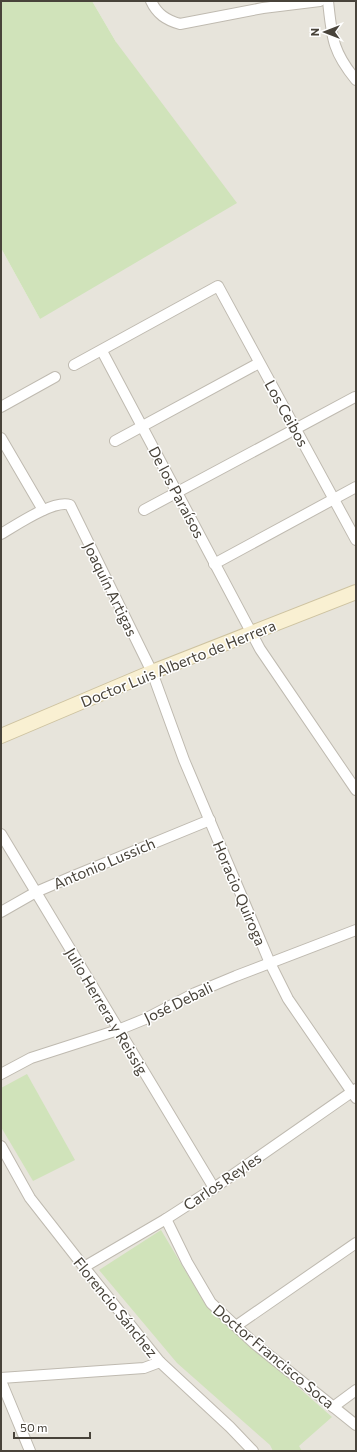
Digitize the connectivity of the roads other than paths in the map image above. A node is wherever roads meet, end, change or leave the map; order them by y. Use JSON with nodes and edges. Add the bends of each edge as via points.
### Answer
{"nodes":[{"id":1,"x":151,"y":1,"type":"edge"},
{"id":2,"x":320,"y":1,"type":"edge"},
{"id":3,"x":328,"y":1,"type":"edge"},
{"id":4,"x":356,"y":80,"type":"edge"},
{"id":5,"x":102,"y":351,"type":"junction"},
{"id":6,"x":259,"y":363,"type":"junction"},
{"id":7,"x":74,"y":365,"type":"dead end"},
{"id":8,"x":55,"y":377,"type":"dead end"},
{"id":9,"x":355,"y":396,"type":"edge"},
{"id":10,"x":1,"y":407,"type":"edge"},
{"id":11,"x":142,"y":426,"type":"junction"},
{"id":12,"x":296,"y":429,"type":"junction"},
{"id":13,"x":1,"y":438,"type":"edge"},
{"id":14,"x":115,"y":440,"type":"dead end"},
{"id":15,"x":356,"y":487,"type":"edge"},
{"id":16,"x":177,"y":493,"type":"junction"},
{"id":17,"x":334,"y":499,"type":"junction"},
{"id":18,"x":43,"y":510,"type":"junction"},
{"id":19,"x":144,"y":510,"type":"dead end"},
{"id":20,"x":1,"y":534,"type":"edge"},
{"id":21,"x":356,"y":540,"type":"edge"},
{"id":22,"x":214,"y":564,"type":"junction"},
{"id":23,"x":356,"y":592,"type":"edge"},
{"id":24,"x":251,"y":634,"type":"junction"},
{"id":25,"x":152,"y":672,"type":"junction"},
{"id":26,"x":1,"y":735,"type":"edge"},
{"id":27,"x":356,"y":790,"type":"edge"},
{"id":28,"x":210,"y":820,"type":"junction"},
{"id":29,"x":1,"y":834,"type":"edge"},
{"id":30,"x":4,"y":847,"type":"edge"},
{"id":31,"x":36,"y":892,"type":"junction"},
{"id":32,"x":1,"y":912,"type":"edge"},
{"id":33,"x":356,"y":930,"type":"edge"},
{"id":34,"x":270,"y":963,"type":"junction"},
{"id":35,"x":118,"y":1030,"type":"junction"},
{"id":36,"x":1,"y":1074,"type":"edge"},
{"id":37,"x":355,"y":1093,"type":"edge"},
{"id":38,"x":1,"y":1146,"type":"edge"},
{"id":39,"x":214,"y":1188,"type":"junction"},
{"id":40,"x":166,"y":1219,"type":"junction"},
{"id":41,"x":356,"y":1243,"type":"edge"},
{"id":42,"x":84,"y":1267,"type":"junction"},
{"id":43,"x":236,"y":1326,"type":"junction"},
{"id":44,"x":160,"y":1362,"type":"junction"},
{"id":45,"x":1,"y":1380,"type":"edge"},
{"id":46,"x":356,"y":1390,"type":"edge"},
{"id":47,"x":333,"y":1407,"type":"junction"},
{"id":48,"x":356,"y":1425,"type":"edge"},
{"id":49,"x":30,"y":1451,"type":"edge"},
{"id":50,"x":253,"y":1451,"type":"edge"}],
"edges":[{"from":1,"to":2,"type":"street","via":[[160,14],[169,21],[180,24],[264,8]]},
{"from":3,"to":4,"type":"street","via":[[335,48],[345,67]]},
{"from":5,"to":6,"type":"street","name":"Los Ceibos","via":[[218,286]]},
{"from":5,"to":7,"type":"street"},
{"from":5,"to":11,"type":"street","name":"De los Paraísos"},
{"from":6,"to":11,"type":"street"},
{"from":6,"to":12,"type":"street","name":"Los Ceibos"},
{"from":8,"to":10,"type":"street"},
{"from":9,"to":12,"type":"street"},
{"from":11,"to":14,"type":"street"},
{"from":11,"to":16,"type":"street","name":"De los Paraísos"},
{"from":12,"to":16,"type":"street"},
{"from":12,"to":17,"type":"street","name":"Los Ceibos"},
{"from":13,"to":18,"type":"street"},
{"from":15,"to":17,"type":"street"},
{"from":16,"to":19,"type":"street"},
{"from":16,"to":22,"type":"street","name":"De los Paraísos"},
{"from":17,"to":21,"type":"street","name":"Los Ceibos"},
{"from":17,"to":22,"type":"street"},
{"from":18,"to":20,"type":"street"},
{"from":18,"to":25,"type":"street","name":"Joaquín Artigas","via":[[62,504],[70,505]]},
{"from":22,"to":24,"type":"street","name":"De los Paraísos"},
{"from":23,"to":24,"type":"street","name":"Doctor Luis Alberto de Herrera"},
{"from":24,"to":25,"type":"street","name":"Doctor Luis Alberto de Herrera"},
{"from":24,"to":27,"type":"street","name":"De los Paraísos"},
{"from":25,"to":26,"type":"street","name":"Doctor Luis Alberto de Herrera"},
{"from":25,"to":28,"type":"street","name":"Horacio Quiroga","via":[[184,760]]},
{"from":28,"to":31,"type":"street","name":"Antonio Lussich"},
{"from":28,"to":34,"type":"street","name":"Horacio Quiroga"},
{"from":29,"to":30,"type":"street","name":"Julio Herrera y Reissig"},
{"from":30,"to":31,"type":"street","name":"Julio Herrera y Reissig"},
{"from":31,"to":32,"type":"street","name":"Antonio Lussich"},
{"from":31,"to":35,"type":"street","name":"Julio Herrera y Reissig"},
{"from":33,"to":34,"type":"street","name":"José Debali"},
{"from":34,"to":35,"type":"street","name":"José Debali","via":[[195,993],[146,1019]]},
{"from":34,"to":37,"type":"street","name":"Horacio Quiroga","via":[[288,999]]},
{"from":35,"to":36,"type":"street","name":"José Debali","via":[[31,1058]]},
{"from":35,"to":39,"type":"street","name":"Julio Herrera y Reissig"},
{"from":37,"to":39,"type":"street","name":"Carlos Reyles"},
{"from":38,"to":42,"type":"street","name":"Florencio Sánchez","via":[[30,1198]]},
{"from":39,"to":40,"type":"street","name":"Carlos Reyles"},
{"from":40,"to":42,"type":"street","name":"Carlos Reyles"},
{"from":40,"to":43,"type":"street","name":"Doctor Francisco Soca","via":[[211,1303]]},
{"from":41,"to":43,"type":"street"},
{"from":42,"to":44,"type":"street","name":"Florencio Sánchez"},
{"from":43,"to":47,"type":"street","name":"Doctor Francisco Soca"},
{"from":44,"to":45,"type":"street","via":[[144,1368]]},
{"from":44,"to":50,"type":"street","name":"Florencio Sánchez"},
{"from":45,"to":49,"type":"street"},
{"from":46,"to":47,"type":"street"},
{"from":47,"to":48,"type":"street","name":"Doctor Francisco Soca"}]}
